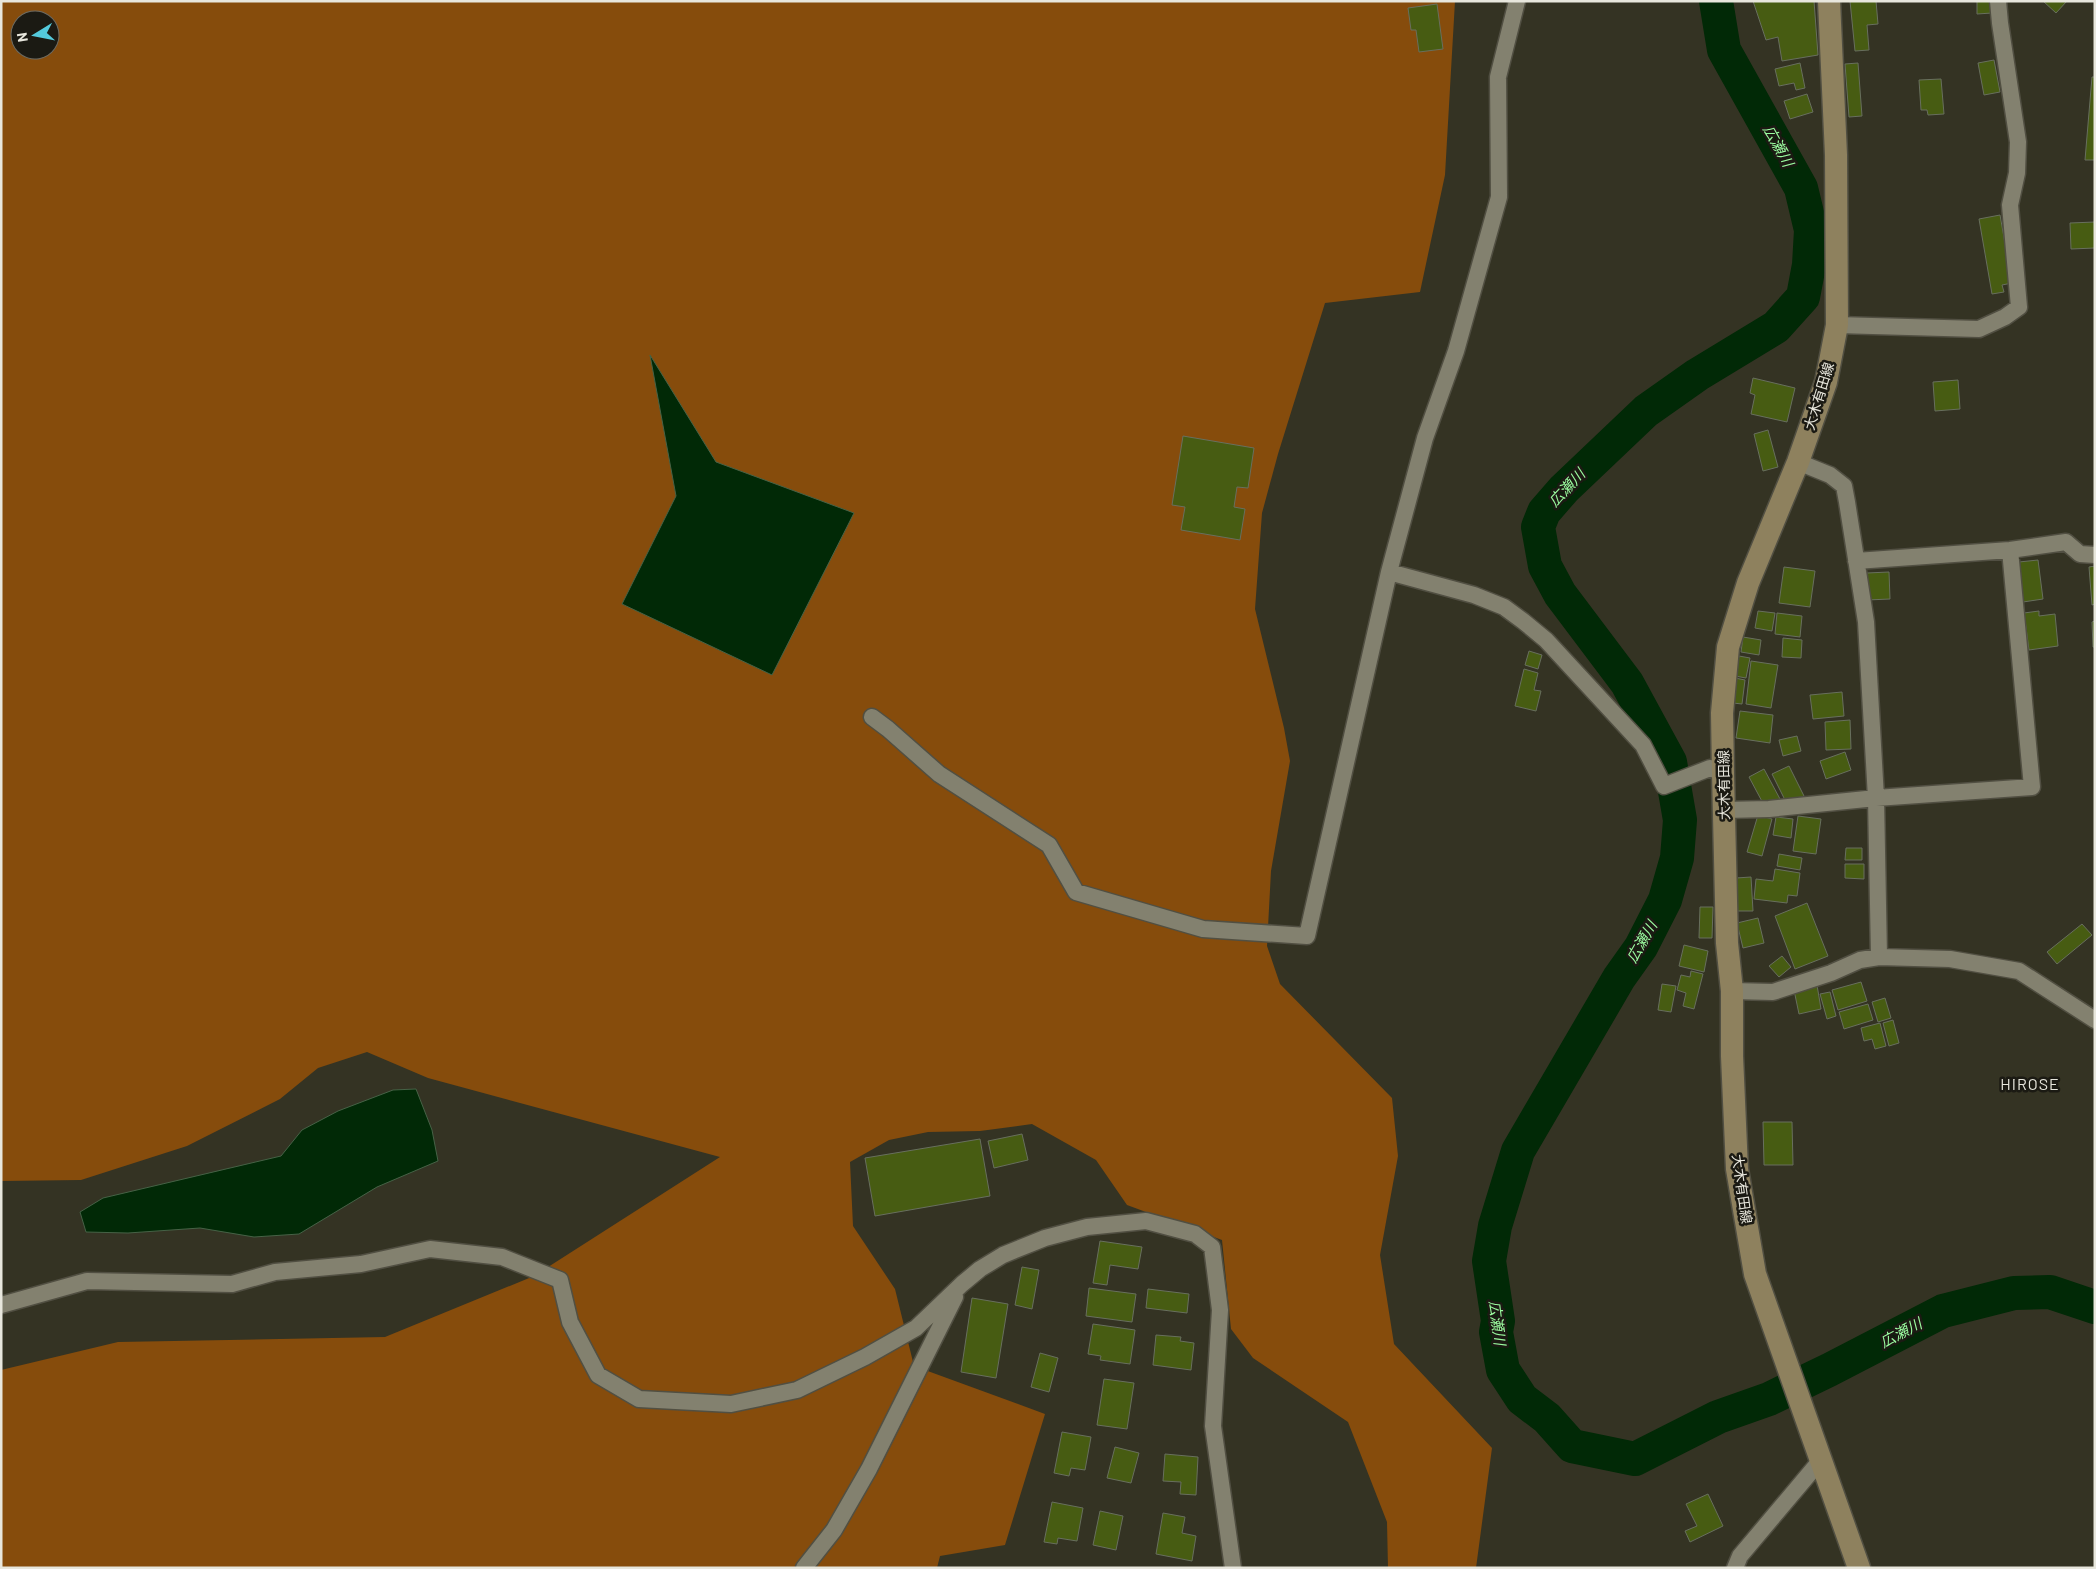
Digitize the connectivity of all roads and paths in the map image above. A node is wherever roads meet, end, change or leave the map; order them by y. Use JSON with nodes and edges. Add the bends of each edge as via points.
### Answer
{"nodes":[{"id":1,"x":1517,"y":1,"type":"edge"},
{"id":2,"x":1828,"y":1,"type":"edge"},
{"id":3,"x":1998,"y":1,"type":"edge"},
{"id":4,"x":1837,"y":326,"type":"junction"},
{"id":5,"x":1798,"y":462,"type":"junction"},
{"id":6,"x":2010,"y":550,"type":"junction"},
{"id":7,"x":2095,"y":555,"type":"edge"},
{"id":8,"x":1856,"y":561,"type":"junction"},
{"id":9,"x":1389,"y":572,"type":"junction"},
{"id":10,"x":872,"y":717,"type":"dead end"},
{"id":11,"x":1717,"y":771,"type":"junction"},
{"id":12,"x":1876,"y":798,"type":"junction"},
{"id":13,"x":1724,"y":810,"type":"junction"},
{"id":14,"x":1880,"y":958,"type":"junction"},
{"id":15,"x":1732,"y":991,"type":"junction"},
{"id":16,"x":2095,"y":1020,"type":"edge"},
{"id":17,"x":962,"y":1284,"type":"junction"},
{"id":18,"x":1,"y":1305,"type":"edge"},
{"id":19,"x":1820,"y":1461,"type":"junction"},
{"id":20,"x":804,"y":1568,"type":"edge"},
{"id":21,"x":1233,"y":1568,"type":"edge"},
{"id":22,"x":1735,"y":1568,"type":"edge"},
{"id":23,"x":1859,"y":1568,"type":"edge"}],
"edges":[{"from":1,"to":9,"type":"street","via":[[1498,77],[1499,197],[1456,351],[1425,438]]},
{"from":2,"to":4,"type":"main road","name":"大木有田線","via":[[1836,155]]},
{"from":3,"to":4,"type":"street","via":[[2018,142],[2017,172],[2010,205],[2019,307],[1979,329]]},
{"from":4,"to":5,"type":"main road","name":"大木有田線","via":[[1826,382]]},
{"from":5,"to":8,"type":"street","via":[[1830,475],[1844,486]]},
{"from":5,"to":11,"type":"main road","name":"大木有田線","via":[[1748,583],[1728,648]]},
{"from":6,"to":7,"type":"street","via":[[2066,542],[2080,554]]},
{"from":6,"to":8,"type":"street"},
{"from":6,"to":12,"type":"street","via":[[2032,786]]},
{"from":8,"to":12,"type":"street","via":[[1866,622]]},
{"from":9,"to":10,"type":"street","via":[[1307,936],[1203,929],[1076,892],[1049,845],[939,774]]},
{"from":9,"to":11,"type":"street","via":[[1474,595],[1504,608],[1523,621],[1546,640],[1643,744],[1664,786]]},
{"from":11,"to":13,"type":"main road","name":"大木有田線"},
{"from":12,"to":13,"type":"street","via":[[1769,810]]},
{"from":12,"to":14,"type":"street"},
{"from":13,"to":15,"type":"main road","name":"大木有田線","via":[[1727,943]]},
{"from":14,"to":15,"type":"street","via":[[1860,960],[1772,992]]},
{"from":14,"to":16,"type":"street","via":[[1950,958],[2019,971]]},
{"from":15,"to":19,"type":"main road","name":"大木有田線","via":[[1737,1169],[1754,1274]]},
{"from":17,"to":18,"type":"street","via":[[916,1328],[865,1357],[797,1390],[731,1404],[639,1399],[598,1375],[570,1322],[560,1280],[502,1257],[430,1249],[361,1264],[275,1272],[232,1284],[87,1281]]},
{"from":17,"to":20,"type":"street","via":[[869,1469],[834,1530]]},
{"from":17,"to":21,"type":"street","via":[[980,1269],[1021,1246],[1087,1227],[1146,1221],[1195,1234],[1212,1247],[1220,1310],[1213,1426]]},
{"from":19,"to":22,"type":"street","via":[[1740,1556]]},
{"from":19,"to":23,"type":"main road","name":"大木有田線"}]}
